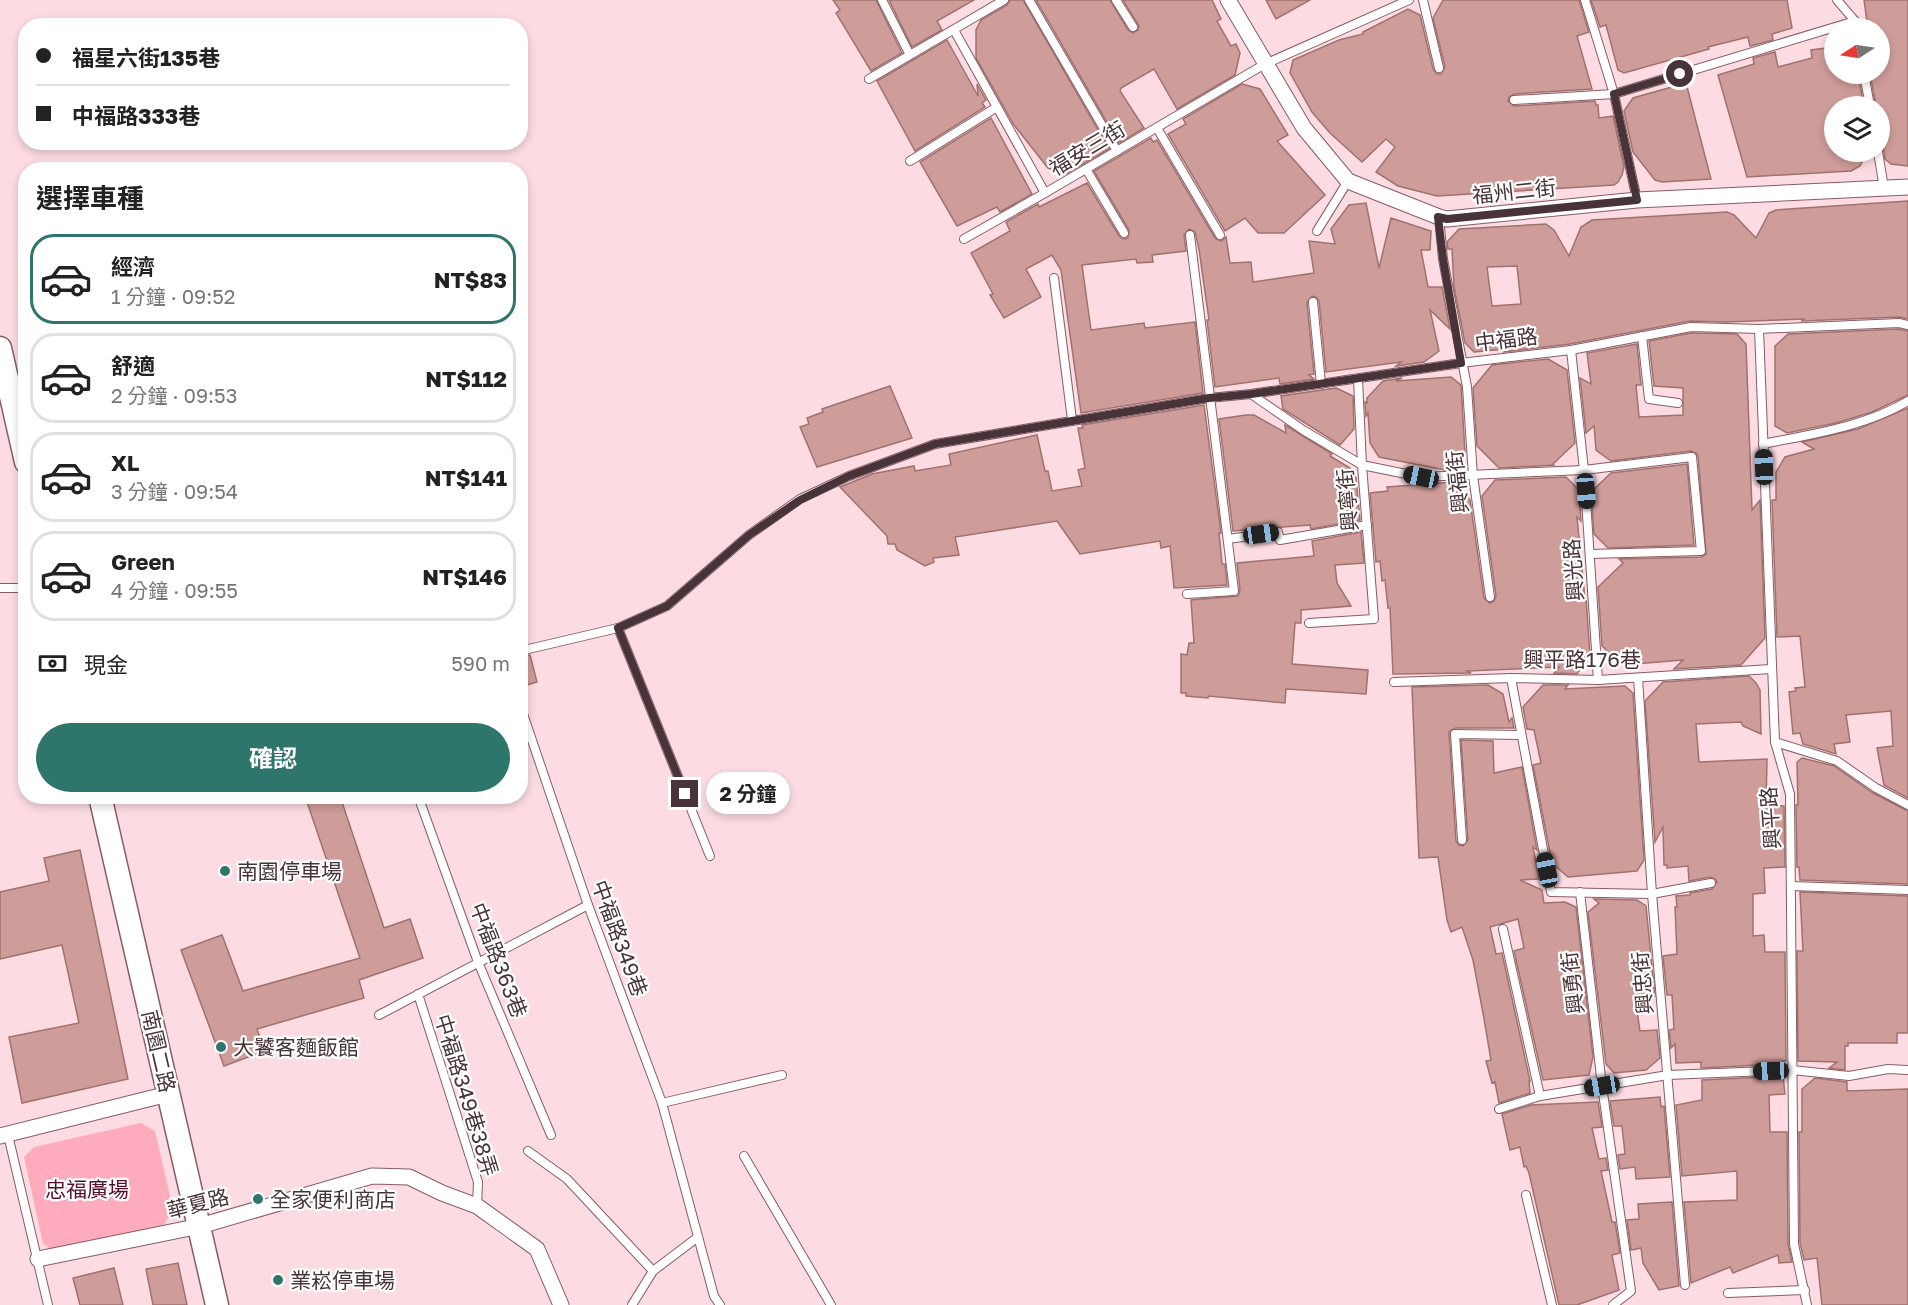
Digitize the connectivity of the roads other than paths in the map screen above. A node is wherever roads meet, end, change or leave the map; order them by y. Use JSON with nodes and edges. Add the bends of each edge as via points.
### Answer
{"nodes":[{"id":1,"x":882,"y":0,"type":"edge"},
{"id":2,"x":1004,"y":0,"type":"edge"},
{"id":3,"x":1029,"y":0,"type":"edge"},
{"id":4,"x":1116,"y":0,"type":"edge"},
{"id":5,"x":1228,"y":0,"type":"edge"},
{"id":6,"x":1409,"y":0,"type":"edge"},
{"id":7,"x":1423,"y":0,"type":"edge"},
{"id":8,"x":1586,"y":0,"type":"edge"},
{"id":9,"x":1837,"y":0,"type":"edge"},
{"id":10,"x":992,"y":3,"type":"edge"},
{"id":11,"x":1851,"y":18,"type":"edge"},
{"id":12,"x":1132,"y":27,"type":"dead end"},
{"id":13,"x":954,"y":30,"type":"junction"},
{"id":14,"x":1824,"y":34,"type":"edge"},
{"id":15,"x":910,"y":55,"type":"junction"},
{"id":16,"x":1265,"y":64,"type":"junction"},
{"id":17,"x":1439,"y":68,"type":"dead end"},
{"id":18,"x":869,"y":79,"type":"dead end"},
{"id":19,"x":1614,"y":94,"type":"junction"},
{"id":20,"x":1514,"y":100,"type":"dead end"},
{"id":21,"x":997,"y":107,"type":"junction"},
{"id":22,"x":1157,"y":128,"type":"junction"},
{"id":23,"x":1117,"y":151,"type":"junction"},
{"id":24,"x":910,"y":161,"type":"dead end"},
{"id":25,"x":1880,"y":162,"type":"edge"},
{"id":26,"x":1086,"y":170,"type":"junction"},
{"id":27,"x":1348,"y":181,"type":"junction"},
{"id":28,"x":1908,"y":187,"type":"edge"},
{"id":29,"x":1884,"y":188,"type":"junction"},
{"id":30,"x":1045,"y":193,"type":"junction"},
{"id":31,"x":1637,"y":200,"type":"junction"},
{"id":32,"x":1438,"y":217,"type":"junction"},
{"id":33,"x":1317,"y":231,"type":"dead end"},
{"id":34,"x":1124,"y":233,"type":"dead end"},
{"id":35,"x":1190,"y":235,"type":"dead end"},
{"id":36,"x":1220,"y":235,"type":"dead end"},
{"id":37,"x":964,"y":238,"type":"dead end"},
{"id":38,"x":1054,"y":278,"type":"dead end"},
{"id":39,"x":1313,"y":302,"type":"dead end"},
{"id":40,"x":1908,"y":325,"type":"edge"},
{"id":41,"x":1759,"y":328,"type":"junction"},
{"id":42,"x":1642,"y":336,"type":"junction"},
{"id":43,"x":0,"y":348,"type":"edge"},
{"id":44,"x":1571,"y":350,"type":"junction"},
{"id":45,"x":1461,"y":363,"type":"junction"},
{"id":46,"x":1358,"y":379,"type":"junction"},
{"id":47,"x":1321,"y":384,"type":"junction"},
{"id":48,"x":1251,"y":394,"type":"junction"},
{"id":49,"x":1209,"y":398,"type":"junction"},
{"id":50,"x":1908,"y":401,"type":"edge"},
{"id":51,"x":1678,"y":403,"type":"dead end"},
{"id":52,"x":1072,"y":420,"type":"junction"},
{"id":53,"x":18,"y":427,"type":"edge"},
{"id":54,"x":1763,"y":444,"type":"junction"},
{"id":55,"x":1362,"y":465,"type":"junction"},
{"id":56,"x":1584,"y":470,"type":"junction"},
{"id":57,"x":1473,"y":476,"type":"junction"},
{"id":58,"x":1367,"y":525,"type":"junction"},
{"id":59,"x":1228,"y":539,"type":"junction"},
{"id":60,"x":1590,"y":554,"type":"junction"},
{"id":61,"x":0,"y":588,"type":"edge"},
{"id":62,"x":18,"y":588,"type":"edge"},
{"id":63,"x":1187,"y":594,"type":"dead end"},
{"id":64,"x":1490,"y":597,"type":"dead end"},
{"id":65,"x":1309,"y":623,"type":"dead end"},
{"id":66,"x":618,"y":628,"type":"junction"},
{"id":67,"x":528,"y":649,"type":"edge"},
{"id":68,"x":1771,"y":669,"type":"junction"},
{"id":69,"x":1511,"y":678,"type":"junction"},
{"id":70,"x":1638,"y":678,"type":"junction"},
{"id":71,"x":1598,"y":680,"type":"junction"},
{"id":72,"x":1394,"y":682,"type":"dead end"},
{"id":73,"x":528,"y":729,"type":"edge"},
{"id":74,"x":1521,"y":735,"type":"junction"},
{"id":75,"x":1775,"y":741,"type":"junction"},
{"id":76,"x":102,"y":804,"type":"edge"},
{"id":77,"x":421,"y":804,"type":"edge"},
{"id":78,"x":1908,"y":806,"type":"edge"},
{"id":79,"x":1462,"y":840,"type":"dead end"},
{"id":80,"x":710,"y":856,"type":"dead end"},
{"id":81,"x":1711,"y":883,"type":"dead end"},
{"id":82,"x":1791,"y":886,"type":"junction"},
{"id":83,"x":1908,"y":890,"type":"edge"},
{"id":84,"x":1580,"y":892,"type":"junction"},
{"id":85,"x":1652,"y":894,"type":"junction"},
{"id":86,"x":588,"y":905,"type":"junction"},
{"id":87,"x":1503,"y":929,"type":"dead end"},
{"id":88,"x":478,"y":962,"type":"junction"},
{"id":89,"x":418,"y":994,"type":"junction"},
{"id":90,"x":379,"y":1015,"type":"dead end"},
{"id":91,"x":1792,"y":1070,"type":"junction"},
{"id":92,"x":1908,"y":1070,"type":"edge"},
{"id":93,"x":782,"y":1075,"type":"dead end"},
{"id":94,"x":1668,"y":1075,"type":"junction"},
{"id":95,"x":1602,"y":1086,"type":"junction"},
{"id":96,"x":168,"y":1094,"type":"junction"},
{"id":97,"x":1540,"y":1096,"type":"junction"},
{"id":98,"x":662,"y":1103,"type":"junction"},
{"id":99,"x":1499,"y":1109,"type":"dead end"},
{"id":100,"x":551,"y":1135,"type":"dead end"},
{"id":101,"x":4,"y":1136,"type":"edge"},
{"id":102,"x":528,"y":1151,"type":"dead end"},
{"id":103,"x":744,"y":1156,"type":"dead end"},
{"id":104,"x":1526,"y":1195,"type":"dead end"},
{"id":105,"x":477,"y":1206,"type":"junction"},
{"id":106,"x":200,"y":1226,"type":"junction"},
{"id":107,"x":698,"y":1237,"type":"junction"},
{"id":108,"x":38,"y":1259,"type":"junction"},
{"id":109,"x":653,"y":1271,"type":"junction"},
{"id":110,"x":1685,"y":1285,"type":"dead end"},
{"id":111,"x":1805,"y":1290,"type":"junction"},
{"id":112,"x":1728,"y":1293,"type":"dead end"},
{"id":113,"x":48,"y":1305,"type":"edge"},
{"id":114,"x":217,"y":1305,"type":"edge"},
{"id":115,"x":561,"y":1305,"type":"edge"},
{"id":116,"x":632,"y":1305,"type":"edge"},
{"id":117,"x":720,"y":1305,"type":"edge"},
{"id":118,"x":831,"y":1305,"type":"edge"},
{"id":119,"x":1552,"y":1305,"type":"edge"},
{"id":120,"x":1613,"y":1305,"type":"edge"},
{"id":121,"x":1807,"y":1305,"type":"edge"}],
"edges":[{"from":1,"to":15,"type":"lane"},
{"from":2,"to":10,"type":"lane"},
{"from":3,"to":23,"type":"lane"},
{"from":4,"to":12,"type":"lane"},
{"from":5,"to":16,"type":"street","name":"福州二街"},
{"from":6,"to":16,"type":"lane","name":"福安三街"},
{"from":7,"to":17,"type":"lane"},
{"from":8,"to":19,"type":"lane"},
{"from":9,"to":11,"type":"lane"},
{"from":10,"to":13,"type":"lane"},
{"from":13,"to":15,"type":"lane"},
{"from":13,"to":21,"type":"lane","name":"福安三街"},
{"from":14,"to":19,"type":"lane"},
{"from":15,"to":18,"type":"lane"},
{"from":16,"to":22,"type":"lane","name":"福安三街"},
{"from":16,"to":27,"type":"street","name":"福州二街","via":[[1304,128]]},
{"from":19,"to":20,"type":"lane"},
{"from":19,"to":31,"type":"lane"},
{"from":21,"to":24,"type":"lane"},
{"from":21,"to":30,"type":"lane","name":"福安三街"},
{"from":22,"to":23,"type":"lane","name":"福安三街"},
{"from":22,"to":36,"type":"lane"},
{"from":23,"to":26,"type":"lane","name":"福安三街"},
{"from":25,"to":29,"type":"lane"},
{"from":26,"to":30,"type":"lane","name":"福安三街"},
{"from":26,"to":34,"type":"lane"},
{"from":27,"to":32,"type":"street","name":"福州二街"},
{"from":27,"to":33,"type":"lane"},
{"from":28,"to":29,"type":"street","name":"福州二街"},
{"from":29,"to":31,"type":"street","name":"福州二街"},
{"from":30,"to":37,"type":"lane"},
{"from":31,"to":32,"type":"street","name":"福州二街"},
{"from":32,"to":45,"type":"lane","name":"興福街"},
{"from":35,"to":49,"type":"lane"},
{"from":38,"to":52,"type":"lane"},
{"from":39,"to":47,"type":"lane"},
{"from":40,"to":41,"type":"lane","name":"中福路"},
{"from":41,"to":42,"type":"lane","name":"中福路","via":[[1691,327]]},
{"from":41,"to":54,"type":"lane","name":"興平路"},
{"from":42,"to":44,"type":"lane","name":"中福路"},
{"from":42,"to":51,"type":"lane","via":[[1648,399]]},
{"from":43,"to":53,"type":"street"},
{"from":44,"to":45,"type":"lane","name":"中福路"},
{"from":44,"to":56,"type":"lane","name":"興光路"},
{"from":45,"to":46,"type":"lane","name":"中福路"},
{"from":45,"to":57,"type":"lane","name":"興福街","via":[[1467,387]]},
{"from":46,"to":47,"type":"lane","name":"中福路"},
{"from":46,"to":55,"type":"lane","name":"興寧街"},
{"from":47,"to":48,"type":"lane","name":"中福路"},
{"from":48,"to":49,"type":"lane","name":"中福路"},
{"from":48,"to":55,"type":"lane"},
{"from":49,"to":52,"type":"lane","name":"中福路"},
{"from":49,"to":59,"type":"lane"},
{"from":50,"to":54,"type":"lane","via":[[1889,412],[1846,426]]},
{"from":52,"to":66,"type":"lane","name":"中福路","via":[[935,444],[849,476],[800,500],[749,535],[667,606]]},
{"from":54,"to":68,"type":"lane","name":"興平路"},
{"from":55,"to":57,"type":"lane","via":[[1421,477]]},
{"from":55,"to":58,"type":"lane","name":"興寧街"},
{"from":56,"to":57,"type":"lane"},
{"from":56,"to":60,"type":"lane","name":"興光路"},
{"from":56,"to":60,"type":"lane","via":[[1692,457],[1701,551]]},
{"from":57,"to":64,"type":"lane","name":"興福街"},
{"from":58,"to":59,"type":"lane","via":[[1280,540],[1278,532]]},
{"from":58,"to":65,"type":"lane","name":"興寧街","via":[[1374,619]]},
{"from":59,"to":63,"type":"lane","via":[[1234,591]]},
{"from":60,"to":71,"type":"lane","name":"興光路"},
{"from":61,"to":62,"type":"lane"},
{"from":66,"to":67,"type":"lane","name":"中福路"},
{"from":66,"to":80,"type":"lane"},
{"from":68,"to":70,"type":"lane","name":"興平路176巷"},
{"from":68,"to":75,"type":"lane","name":"興平路"},
{"from":69,"to":71,"type":"lane","name":"興平路176巷"},
{"from":69,"to":72,"type":"lane","name":"興平路176巷"},
{"from":69,"to":74,"type":"lane"},
{"from":70,"to":71,"type":"lane","name":"興平路176巷"},
{"from":70,"to":85,"type":"lane","name":"興忠街"},
{"from":73,"to":86,"type":"lane","name":"中福路349巷"},
{"from":74,"to":79,"type":"lane","via":[[1455,734]]},
{"from":74,"to":84,"type":"lane","via":[[1551,892]]},
{"from":75,"to":78,"type":"lane","via":[[1837,761]]},
{"from":75,"to":82,"type":"lane","name":"興平路","via":[[1790,794]]},
{"from":76,"to":96,"type":"street","name":"南園二路"},
{"from":77,"to":88,"type":"lane","name":"中福路363巷"},
{"from":81,"to":85,"type":"lane"},
{"from":82,"to":83,"type":"lane"},
{"from":82,"to":91,"type":"lane","name":"興平路"},
{"from":84,"to":85,"type":"lane"},
{"from":84,"to":95,"type":"lane","name":"興勇街"},
{"from":85,"to":94,"type":"lane","name":"興忠街"},
{"from":86,"to":88,"type":"lane","name":"中福路349巷38弄"},
{"from":86,"to":98,"type":"lane","name":"中福路349巷"},
{"from":87,"to":97,"type":"lane"},
{"from":88,"to":89,"type":"lane","name":"中福路349巷38弄"},
{"from":88,"to":100,"type":"lane","name":"中福路363巷"},
{"from":89,"to":90,"type":"lane","name":"中福路349巷38弄"},
{"from":89,"to":105,"type":"lane","name":"中福路349巷38弄","via":[[478,1182]]},
{"from":91,"to":92,"type":"lane","via":[[1849,1076],[1888,1069]]},
{"from":91,"to":94,"type":"lane"},
{"from":91,"to":111,"type":"lane","name":"興平路","via":[[1794,1244]]},
{"from":93,"to":98,"type":"lane"},
{"from":94,"to":95,"type":"lane"},
{"from":94,"to":110,"type":"lane","name":"興忠街"},
{"from":95,"to":97,"type":"lane"},
{"from":95,"to":120,"type":"lane","name":"興勇街","via":[[1631,1291]]},
{"from":96,"to":101,"type":"street"},
{"from":96,"to":106,"type":"street","name":"南園二路"},
{"from":97,"to":99,"type":"lane"},
{"from":98,"to":107,"type":"lane","name":"中福路349巷"},
{"from":101,"to":108,"type":"lane"},
{"from":102,"to":109,"type":"lane","via":[[567,1179]]},
{"from":103,"to":118,"type":"lane"},
{"from":104,"to":119,"type":"lane"},
{"from":105,"to":106,"type":"street","name":"華夏路","via":[[410,1178],[372,1176]]},
{"from":105,"to":115,"type":"street","name":"華夏路","via":[[537,1249]]},
{"from":106,"to":108,"type":"street","name":"華夏路"},
{"from":106,"to":114,"type":"street","name":"南園二路"},
{"from":107,"to":109,"type":"lane"},
{"from":107,"to":117,"type":"lane","name":"中福路349巷"},
{"from":108,"to":113,"type":"lane"},
{"from":109,"to":116,"type":"lane"},
{"from":111,"to":112,"type":"lane"},
{"from":111,"to":121,"type":"lane","name":"興平路"}]}
